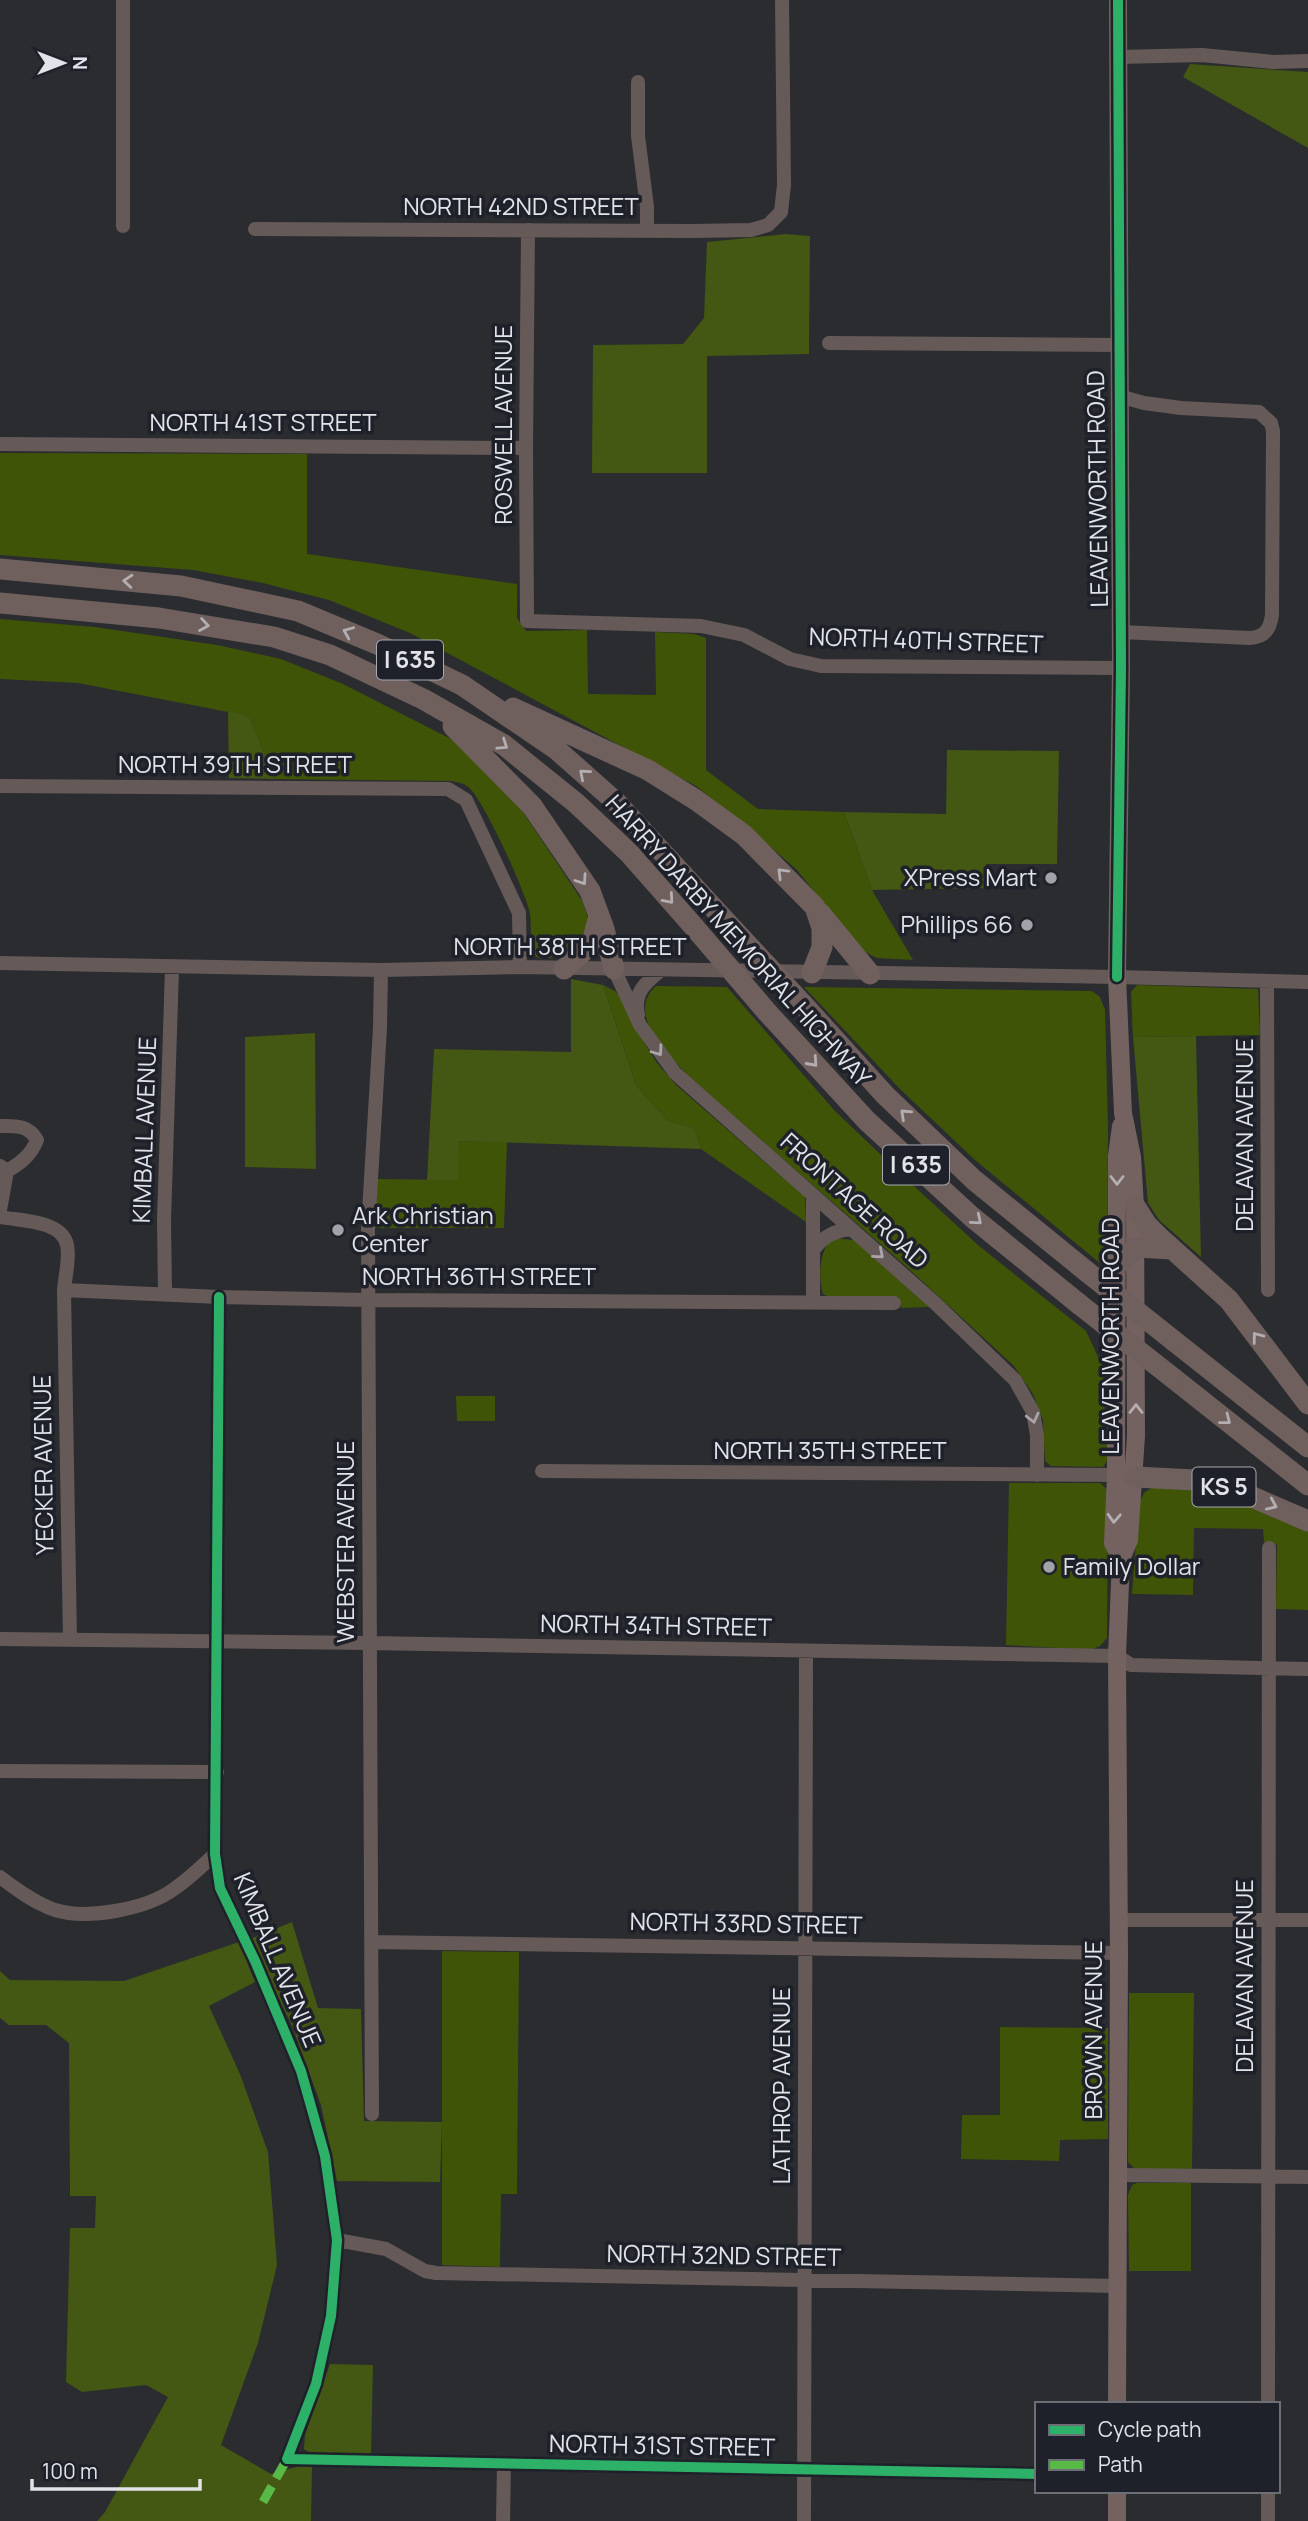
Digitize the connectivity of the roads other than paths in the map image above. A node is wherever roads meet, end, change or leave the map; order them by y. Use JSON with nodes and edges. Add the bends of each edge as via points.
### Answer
{"nodes":[{"id":1,"x":123,"y":0,"type":"edge"},
{"id":2,"x":782,"y":0,"type":"edge"},
{"id":3,"x":1118,"y":0,"type":"edge"},
{"id":4,"x":1118,"y":57,"type":"junction"},
{"id":5,"x":1308,"y":61,"type":"edge"},
{"id":6,"x":638,"y":82,"type":"dead end"},
{"id":7,"x":123,"y":226,"type":"dead end"},
{"id":8,"x":255,"y":229,"type":"dead end"},
{"id":9,"x":528,"y":230,"type":"junction"},
{"id":10,"x":646,"y":231,"type":"junction"},
{"id":11,"x":829,"y":343,"type":"dead end"},
{"id":12,"x":1118,"y":345,"type":"junction"},
{"id":13,"x":1119,"y":396,"type":"junction"},
{"id":14,"x":0,"y":444,"type":"edge"},
{"id":15,"x":526,"y":448,"type":"junction"},
{"id":16,"x":0,"y":569,"type":"edge"},
{"id":17,"x":0,"y":603,"type":"edge"},
{"id":18,"x":527,"y":621,"type":"joint"},
{"id":19,"x":1121,"y":632,"type":"junction"},
{"id":20,"x":1121,"y":668,"type":"junction"},
{"id":21,"x":462,"y":685,"type":"junction"},
{"id":22,"x":423,"y":699,"type":"junction"},
{"id":23,"x":0,"y":786,"type":"edge"},
{"id":24,"x":816,"y":908,"type":"junction"},
{"id":25,"x":599,"y":916,"type":"junction"},
{"id":26,"x":0,"y":963,"type":"edge"},
{"id":27,"x":520,"y":967,"type":"junction"},
{"id":28,"x":172,"y":968,"type":"junction"},
{"id":29,"x":564,"y":969,"type":"junction"},
{"id":30,"x":381,"y":970,"type":"junction"},
{"id":31,"x":614,"y":970,"type":"junction"},
{"id":32,"x":661,"y":970,"type":"junction"},
{"id":33,"x":812,"y":973,"type":"junction"},
{"id":34,"x":870,"y":974,"type":"junction"},
{"id":35,"x":1117,"y":977,"type":"junction"},
{"id":36,"x":1267,"y":981,"type":"junction"},
{"id":37,"x":1308,"y":982,"type":"edge"},
{"id":38,"x":640,"y":1025,"type":"junction"},
{"id":39,"x":1123,"y":1113,"type":"junction"},
{"id":40,"x":0,"y":1126,"type":"edge"},
{"id":41,"x":3,"y":1169,"type":"edge"},
{"id":42,"x":813,"y":1195,"type":"junction"},
{"id":43,"x":1135,"y":1206,"type":"junction"},
{"id":44,"x":0,"y":1210,"type":"edge"},
{"id":45,"x":0,"y":1217,"type":"edge"},
{"id":46,"x":851,"y":1229,"type":"junction"},
{"id":47,"x":1136,"y":1247,"type":"junction"},
{"id":48,"x":814,"y":1249,"type":"junction"},
{"id":49,"x":1172,"y":1249,"type":"junction"},
{"id":50,"x":1116,"y":1266,"type":"junction"},
{"id":51,"x":64,"y":1290,"type":"junction"},
{"id":52,"x":1268,"y":1290,"type":"dead end"},
{"id":53,"x":165,"y":1293,"type":"junction"},
{"id":54,"x":219,"y":1297,"type":"junction"},
{"id":55,"x":368,"y":1300,"type":"junction"},
{"id":56,"x":813,"y":1301,"type":"junction"},
{"id":57,"x":894,"y":1303,"type":"dead end"},
{"id":58,"x":1308,"y":1404,"type":"edge"},
{"id":59,"x":1308,"y":1447,"type":"edge"},
{"id":60,"x":542,"y":1471,"type":"dead end"},
{"id":61,"x":1037,"y":1475,"type":"junction"},
{"id":62,"x":1126,"y":1476,"type":"junction"},
{"id":63,"x":1308,"y":1485,"type":"edge"},
{"id":64,"x":1308,"y":1521,"type":"edge"},
{"id":65,"x":1269,"y":1548,"type":"dead end"},
{"id":66,"x":0,"y":1639,"type":"edge"},
{"id":67,"x":70,"y":1640,"type":"junction"},
{"id":68,"x":218,"y":1642,"type":"junction"},
{"id":69,"x":370,"y":1643,"type":"junction"},
{"id":70,"x":806,"y":1652,"type":"junction"},
{"id":71,"x":1117,"y":1656,"type":"junction"},
{"id":72,"x":1268,"y":1668,"type":"junction"},
{"id":73,"x":1308,"y":1669,"type":"edge"},
{"id":74,"x":0,"y":1771,"type":"edge"},
{"id":75,"x":217,"y":1772,"type":"junction"},
{"id":76,"x":215,"y":1854,"type":"junction"},
{"id":77,"x":0,"y":1877,"type":"edge"},
{"id":78,"x":1119,"y":1920,"type":"junction"},
{"id":79,"x":1268,"y":1920,"type":"junction"},
{"id":80,"x":1308,"y":1920,"type":"edge"},
{"id":81,"x":372,"y":1942,"type":"junction"},
{"id":82,"x":805,"y":1947,"type":"junction"},
{"id":83,"x":1119,"y":1953,"type":"junction"},
{"id":84,"x":372,"y":2114,"type":"dead end"},
{"id":85,"x":1118,"y":2175,"type":"junction"},
{"id":86,"x":1268,"y":2177,"type":"junction"},
{"id":87,"x":1308,"y":2177,"type":"edge"},
{"id":88,"x":337,"y":2240,"type":"junction"},
{"id":89,"x":804,"y":2281,"type":"junction"},
{"id":90,"x":1118,"y":2286,"type":"junction"},
{"id":91,"x":1118,"y":2402,"type":"edge"},
{"id":92,"x":1268,"y":2402,"type":"edge"},
{"id":93,"x":287,"y":2459,"type":"joint"},
{"id":94,"x":504,"y":2463,"type":"junction"},
{"id":95,"x":804,"y":2469,"type":"junction"},
{"id":96,"x":1035,"y":2474,"type":"edge"},
{"id":97,"x":1117,"y":2493,"type":"edge"},
{"id":98,"x":1268,"y":2493,"type":"edge"},
{"id":99,"x":503,"y":2521,"type":"edge"},
{"id":100,"x":804,"y":2521,"type":"edge"},
{"id":101,"x":1117,"y":2521,"type":"edge"},
{"id":102,"x":1268,"y":2521,"type":"edge"}],
"edges":[{"from":1,"to":7,"type":"street"},
{"from":2,"to":10,"type":"street","name":"NORTH 42ND STREET","via":[[781,212],[768,225],[751,230]]},
{"from":3,"to":4,"type":"main road","name":"LEAVENWORTH ROAD"},
{"from":4,"to":5,"type":"street","via":[[1202,55]]},
{"from":4,"to":12,"type":"main road","name":"LEAVENWORTH ROAD"},
{"from":6,"to":10,"type":"street"},
{"from":8,"to":9,"type":"street","name":"NORTH 42ND STREET"},
{"from":9,"to":10,"type":"street","name":"NORTH 42ND STREET"},
{"from":9,"to":15,"type":"street","name":"ROSWELL AVENUE"},
{"from":11,"to":12,"type":"street"},
{"from":12,"to":13,"type":"main road","name":"LEAVENWORTH ROAD"},
{"from":13,"to":19,"type":"main road","name":"LEAVENWORTH ROAD"},
{"from":13,"to":19,"type":"street","via":[[1181,408],[1259,412],[1268,418],[1273,431],[1272,615],[1266,632],[1250,639]]},
{"from":14,"to":15,"type":"street","name":"NORTH 41ST STREET"},
{"from":15,"to":18,"type":"street","name":"ROSWELL AVENUE"},
{"from":21,"to":16,"type":"highway","name":"HARRY DARBY MEMORIAL HIGHWAY","number":"I 635","one_way":true,"via":[[298,611],[181,586]]},
{"from":17,"to":22,"type":"highway","name":"HARRY DARBY MEMORIAL HIGHWAY","number":"I 635","one_way":true,"via":[[159,618],[274,637],[330,655]]},
{"from":18,"to":20,"type":"street","name":"NORTH 40TH STREET","via":[[701,626],[744,635],[790,659],[821,666]]},
{"from":19,"to":20,"type":"main road","name":"LEAVENWORTH ROAD"},
{"from":20,"to":35,"type":"main road","name":"LEAVENWORTH ROAD"},
{"from":24,"to":21,"type":"highway","one_way":true,"via":[[744,835],[696,800],[648,770]]},
{"from":59,"to":21,"type":"highway","name":"HARRY DARBY MEMORIAL HIGHWAY","number":"I 635","one_way":true,"bridge":true,"via":[[954,1161],[885,1095],[617,803],[556,749]]},
{"from":22,"to":25,"type":"highway","one_way":true,"via":[[532,806],[590,891]]},
{"from":22,"to":63,"type":"highway","name":"HARRY DARBY MEMORIAL HIGHWAY","number":"I 635","one_way":true,"bridge":true,"via":[[504,745],[576,803],[629,853],[867,1121],[972,1217]]},
{"from":23,"to":27,"type":"street","name":"NORTH 39TH STREET","via":[[448,789],[466,800],[519,913]]},
{"from":24,"to":33,"type":"highway","via":[[822,947]]},
{"from":24,"to":34,"type":"highway"},
{"from":25,"to":29,"type":"highway","via":[[592,943]]},
{"from":25,"to":31,"type":"highway"},
{"from":26,"to":28,"type":"street","name":"NORTH 38TH STREET"},
{"from":27,"to":29,"type":"street","name":"NORTH 38TH STREET"},
{"from":27,"to":30,"type":"street","name":"NORTH 38TH STREET"},
{"from":28,"to":30,"type":"street","name":"NORTH 38TH STREET"},
{"from":28,"to":53,"type":"street","name":"KIMBALL AVENUE"},
{"from":29,"to":31,"type":"street","name":"NORTH 38TH STREET"},
{"from":30,"to":55,"type":"street","name":"WEBSTER AVENUE"},
{"from":31,"to":32,"type":"street","name":"NORTH 38TH STREET"},
{"from":31,"to":38,"type":"street","name":"FRONTAGE ROAD"},
{"from":32,"to":33,"type":"street","name":"NORTH 38TH STREET"},
{"from":32,"to":38,"type":"street","via":[[638,995]]},
{"from":33,"to":34,"type":"street","name":"NORTH 38TH STREET"},
{"from":34,"to":35,"type":"street","name":"NORTH 38TH STREET"},
{"from":35,"to":36,"type":"street","name":"NORTH 38TH STREET"},
{"from":35,"to":39,"type":"main road","name":"LEAVENWORTH ROAD"},
{"from":36,"to":37,"type":"street","name":"NORTH 38TH STREET"},
{"from":36,"to":52,"type":"street","name":"DELAVAN AVENUE"},
{"from":38,"to":42,"type":"street","name":"FRONTAGE ROAD","one_way":true,"via":[[675,1073]]},
{"from":39,"to":43,"type":"main road","name":"LEAVENWORTH ROAD"},
{"from":39,"to":50,"type":"main road","name":"LEAVENWORTH ROAD","one_way":true,"via":[[1117,1156]]},
{"from":40,"to":41,"type":"street","via":[[31,1130],[37,1140],[28,1156]]},
{"from":41,"to":44,"type":"street"},
{"from":42,"to":46,"type":"street","name":"FRONTAGE ROAD"},
{"from":42,"to":48,"type":"street"},
{"from":43,"to":47,"type":"main road","name":"LEAVENWORTH ROAD"},
{"from":43,"to":49,"type":"highway"},
{"from":45,"to":51,"type":"street","name":"YECKER AVENUE","via":[[51,1226],[62,1234],[68,1246]]},
{"from":46,"to":48,"type":"street","via":[[831,1234]]},
{"from":46,"to":61,"type":"street","name":"FRONTAGE ROAD","one_way":true,"via":[[1016,1380],[1033,1412]]},
{"from":47,"to":49,"type":"highway"},
{"from":47,"to":50,"type":"highway"},
{"from":62,"to":47,"type":"main road","name":"LEAVENWORTH ROAD","one_way":true},
{"from":48,"to":56,"type":"street"},
{"from":58,"to":49,"type":"highway","one_way":true,"via":[[1229,1300]]},
{"from":50,"to":62,"type":"main road","name":"LEAVENWORTH ROAD"},
{"from":51,"to":53,"type":"street","name":"NORTH 36TH STREET"},
{"from":51,"to":67,"type":"street","name":"YECKER AVENUE"},
{"from":53,"to":54,"type":"street","name":"NORTH 36TH STREET"},
{"from":54,"to":55,"type":"street","name":"NORTH 36TH STREET"},
{"from":54,"to":68,"type":"street","name":"KIMBALL AVENUE"},
{"from":55,"to":56,"type":"street","name":"NORTH 36TH STREET"},
{"from":55,"to":69,"type":"street","name":"WEBSTER AVENUE"},
{"from":56,"to":57,"type":"street","name":"NORTH 36TH STREET"},
{"from":60,"to":61,"type":"street","name":"NORTH 35TH STREET"},
{"from":61,"to":62,"type":"street","name":"NORTH 35TH STREET"},
{"from":62,"to":64,"type":"highway","number":"KS 5","one_way":true,"via":[[1195,1480],[1236,1490]]},
{"from":62,"to":71,"type":"main road","name":"LEAVENWORTH ROAD","via":[[1129,1540],[1121,1559]]},
{"from":65,"to":72,"type":"street","name":"DELAVAN AVENUE"},
{"from":66,"to":67,"type":"street","name":"NORTH 34TH STREET"},
{"from":67,"to":68,"type":"street","name":"NORTH 34TH STREET"},
{"from":68,"to":69,"type":"street","name":"NORTH 34TH STREET"},
{"from":68,"to":75,"type":"street","name":"KIMBALL AVENUE"},
{"from":69,"to":70,"type":"street","name":"NORTH 34TH STREET"},
{"from":69,"to":81,"type":"street","name":"WEBSTER AVENUE"},
{"from":70,"to":71,"type":"street","name":"NORTH 34TH STREET"},
{"from":70,"to":82,"type":"street","name":"LATHROP AVENUE"},
{"from":71,"to":72,"type":"street","name":"NORTH 34TH STREET","via":[[1131,1665]]},
{"from":71,"to":78,"type":"main road","name":"BROWN AVENUE"},
{"from":72,"to":73,"type":"street","name":"NORTH 34TH STREET"},
{"from":72,"to":79,"type":"street","name":"DELAVAN AVENUE"},
{"from":74,"to":75,"type":"street"},
{"from":75,"to":76,"type":"street","name":"KIMBALL AVENUE"},
{"from":76,"to":77,"type":"street","via":[[173,1891],[128,1909],[57,1911]]},
{"from":76,"to":88,"type":"street","name":"KIMBALL AVENUE","via":[[220,1888],[301,2071],[325,2156]]},
{"from":78,"to":79,"type":"street"},
{"from":78,"to":83,"type":"main road","name":"BROWN AVENUE"},
{"from":79,"to":80,"type":"street"},
{"from":79,"to":86,"type":"street","name":"DELAVAN AVENUE"},
{"from":81,"to":82,"type":"street","name":"NORTH 33RD STREET"},
{"from":81,"to":84,"type":"street","name":"WEBSTER AVENUE"},
{"from":82,"to":83,"type":"street","name":"NORTH 33RD STREET"},
{"from":82,"to":89,"type":"street","name":"LATHROP AVENUE"},
{"from":83,"to":85,"type":"main road","name":"BROWN AVENUE"},
{"from":85,"to":86,"type":"street"},
{"from":85,"to":90,"type":"main road","name":"BROWN AVENUE"},
{"from":86,"to":87,"type":"street"},
{"from":86,"to":92,"type":"street","name":"DELAVAN AVENUE"},
{"from":88,"to":89,"type":"street","name":"NORTH 32ND STREET","via":[[386,2249],[436,2273]]},
{"from":88,"to":93,"type":"street","name":"KIMBALL AVENUE","via":[[331,2316],[316,2384]]},
{"from":89,"to":90,"type":"street","name":"NORTH 32ND STREET"},
{"from":89,"to":95,"type":"street","name":"LATHROP AVENUE"},
{"from":90,"to":91,"type":"main road","name":"BROWN AVENUE"},
{"from":93,"to":94,"type":"street","name":"NORTH 31ST STREET"},
{"from":94,"to":95,"type":"street","name":"NORTH 31ST STREET"},
{"from":94,"to":99,"type":"street"},
{"from":95,"to":96,"type":"street","name":"NORTH 31ST STREET"},
{"from":95,"to":100,"type":"street","name":"LATHROP AVENUE"},
{"from":97,"to":101,"type":"main road"},
{"from":98,"to":102,"type":"street"}]}
